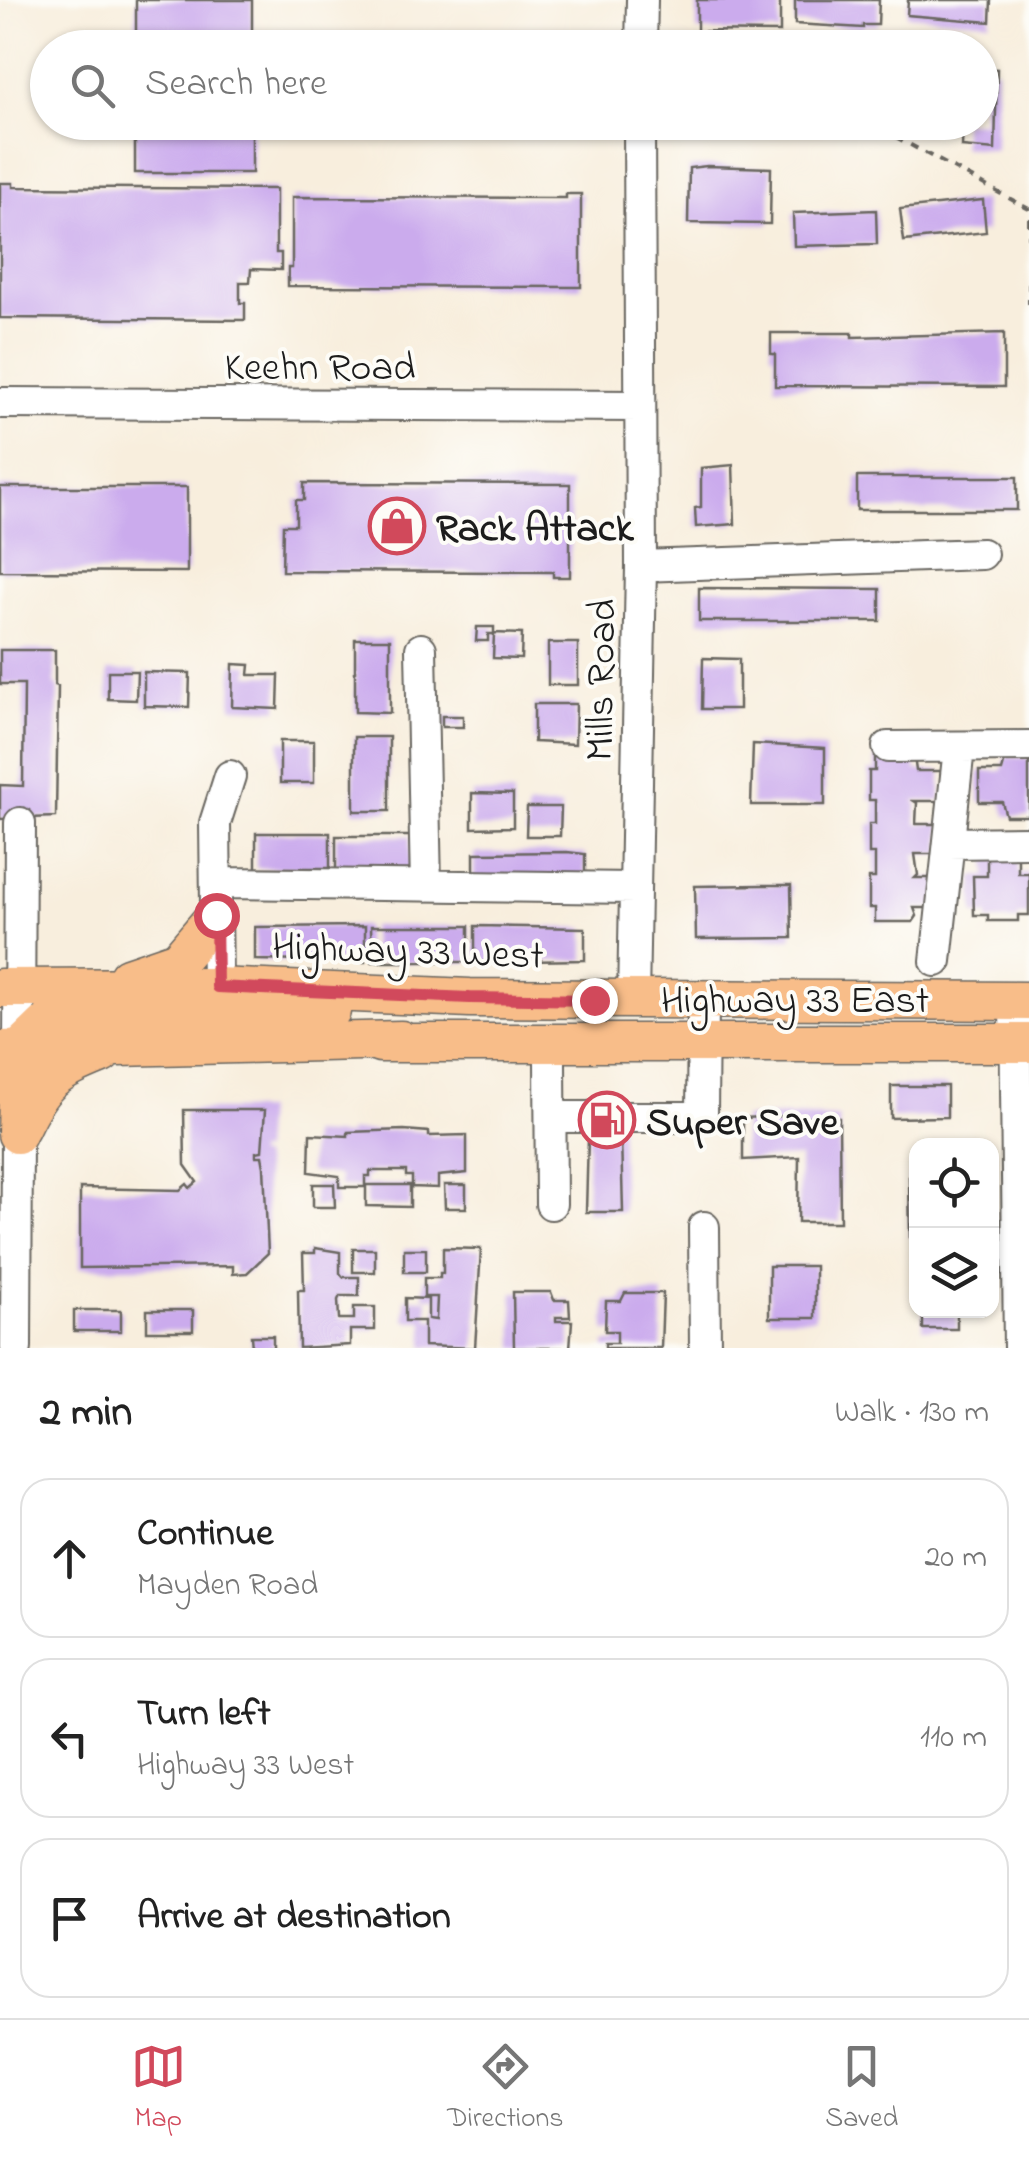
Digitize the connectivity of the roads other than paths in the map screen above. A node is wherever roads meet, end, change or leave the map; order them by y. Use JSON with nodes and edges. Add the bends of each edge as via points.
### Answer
{"nodes":[{"id":1,"x":642,"y":0,"type":"edge"},
{"id":2,"x":641,"y":30,"type":"edge"},
{"id":3,"x":639,"y":140,"type":"edge"},
{"id":4,"x":0,"y":403,"type":"edge"},
{"id":5,"x":640,"y":406,"type":"junction"},
{"id":6,"x":982,"y":554,"type":"dead end"},
{"id":7,"x":641,"y":566,"type":"junction"},
{"id":8,"x":421,"y":648,"type":"dead end"},
{"id":9,"x":1029,"y":746,"type":"edge"},
{"id":10,"x":888,"y":747,"type":"dead end"},
{"id":11,"x":959,"y":748,"type":"junction"},
{"id":12,"x":230,"y":776,"type":"dead end"},
{"id":13,"x":20,"y":823,"type":"dead end"},
{"id":14,"x":1029,"y":842,"type":"edge"},
{"id":15,"x":949,"y":843,"type":"junction"},
{"id":16,"x":426,"y":886,"type":"junction"},
{"id":17,"x":634,"y":888,"type":"junction"},
{"id":18,"x":216,"y":899,"type":"junction"},
{"id":19,"x":936,"y":961,"type":"dead end"},
{"id":20,"x":72,"y":987,"type":"junction"},
{"id":21,"x":217,"y":987,"type":"junction"},
{"id":22,"x":470,"y":998,"type":"junction"},
{"id":23,"x":10,"y":999,"type":"edge"},
{"id":24,"x":634,"y":1000,"type":"junction"},
{"id":25,"x":703,"y":1000,"type":"junction"},
{"id":26,"x":1022,"y":1001,"type":"edge"},
{"id":27,"x":380,"y":1043,"type":"junction"},
{"id":28,"x":702,"y":1043,"type":"junction"},
{"id":29,"x":1022,"y":1043,"type":"edge"},
{"id":30,"x":117,"y":1047,"type":"junction"},
{"id":31,"x":10,"y":1050,"type":"edge"},
{"id":32,"x":550,"y":1061,"type":"dead end"},
{"id":33,"x":0,"y":1100,"type":"edge"},
{"id":34,"x":551,"y":1118,"type":"junction"},
{"id":35,"x":17,"y":1134,"type":"junction"},
{"id":36,"x":551,"y":1204,"type":"dead end"},
{"id":37,"x":704,"y":1227,"type":"dead end"},
{"id":38,"x":16,"y":1348,"type":"edge"},
{"id":39,"x":704,"y":1348,"type":"edge"},
{"id":40,"x":1019,"y":1348,"type":"edge"}],
"edges":[{"from":1,"to":2,"type":"street"},
{"from":3,"to":5,"type":"street","name":"Mills Road"},
{"from":4,"to":5,"type":"street","name":"Keehn Road"},
{"from":5,"to":7,"type":"street","name":"Mills Road"},
{"from":6,"to":7,"type":"street"},
{"from":7,"to":17,"type":"street","name":"Mills Road"},
{"from":8,"to":16,"type":"street"},
{"from":9,"to":11,"type":"street"},
{"from":10,"to":11,"type":"street"},
{"from":11,"to":15,"type":"street"},
{"from":12,"to":18,"type":"street","via":[[215,823]]},
{"from":13,"to":23,"type":"street"},
{"from":14,"to":15,"type":"street"},
{"from":15,"to":19,"type":"street"},
{"from":16,"to":17,"type":"street"},
{"from":16,"to":18,"type":"street"},
{"from":17,"to":24,"type":"street","name":"Mills Road"},
{"from":18,"to":20,"type":"main road","via":[[178,960],[144,974]]},
{"from":18,"to":21,"type":"street"},
{"from":20,"to":21,"type":"main road","name":"Highway 33 West"},
{"from":20,"to":23,"type":"main road","name":"Highway 33 West"},
{"from":21,"to":22,"type":"main road","name":"Highway 33 West"},
{"from":21,"to":23,"type":"main road","via":[[171,1008]]},
{"from":22,"to":24,"type":"main road","name":"Highway 33 West"},
{"from":22,"to":31,"type":"main road","via":[[260,1017],[84,1018],[47,1023]]},
{"from":23,"to":31,"type":"street"},
{"from":24,"to":25,"type":"main road","name":"Highway 33 West"},
{"from":24,"to":27,"type":"main road","name":"Highway 33 West","via":[[614,1020],[594,1026],[517,1027]]},
{"from":25,"to":26,"type":"main road","name":"Highway 33 West"},
{"from":25,"to":28,"type":"street"},
{"from":26,"to":29,"type":"street"},
{"from":27,"to":28,"type":"main road","name":"Highway 33 East"},
{"from":27,"to":30,"type":"main road","name":"Highway 33 West"},
{"from":28,"to":29,"type":"main road","name":"Highway 33 East"},
{"from":28,"to":34,"type":"street","via":[[702,1118]]},
{"from":29,"to":40,"type":"street"},
{"from":30,"to":31,"type":"main road","name":"Highway 33 West"},
{"from":30,"to":35,"type":"main road","via":[[50,1079]]},
{"from":31,"to":35,"type":"main road"},
{"from":32,"to":34,"type":"street"},
{"from":33,"to":35,"type":"main road"},
{"from":34,"to":36,"type":"street"},
{"from":35,"to":38,"type":"street"},
{"from":37,"to":39,"type":"street"}]}
